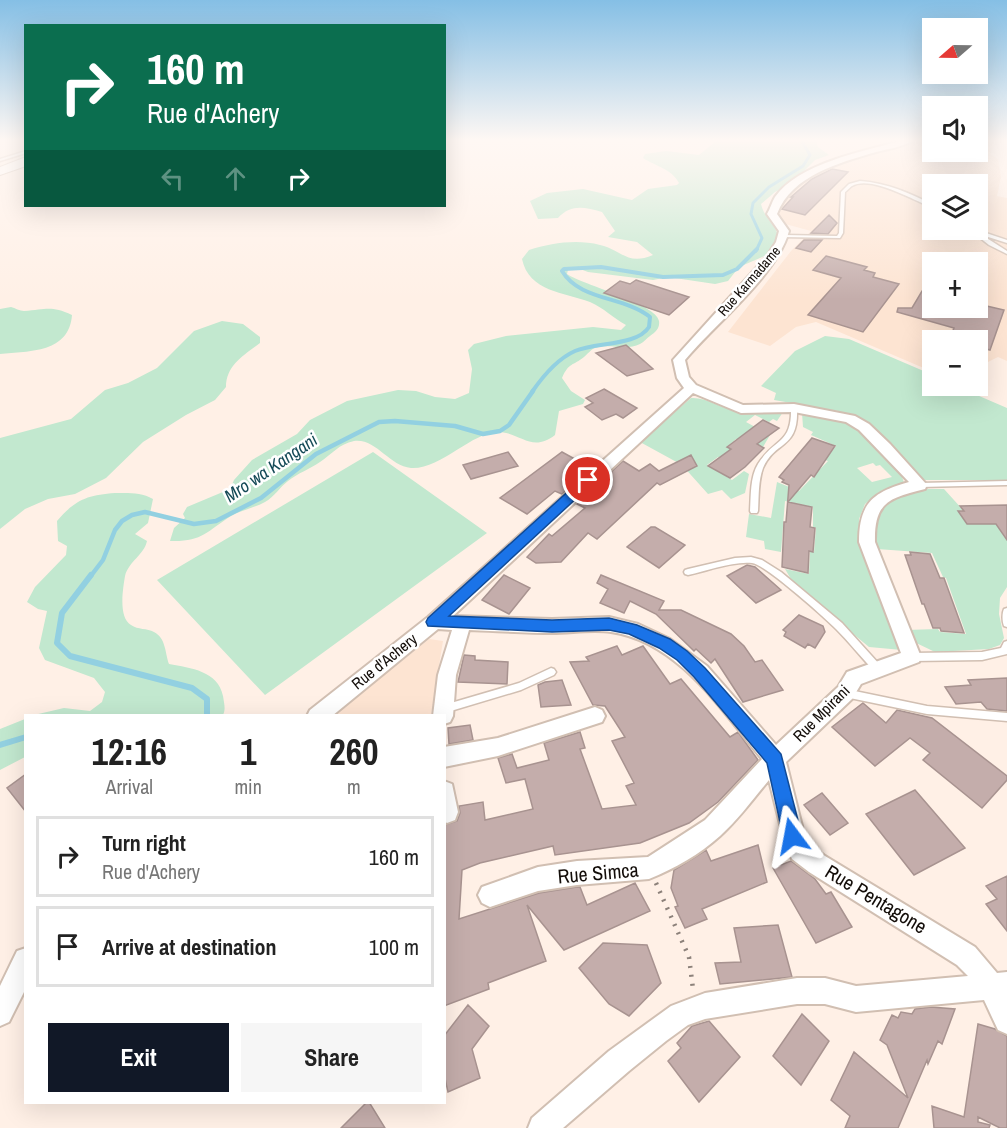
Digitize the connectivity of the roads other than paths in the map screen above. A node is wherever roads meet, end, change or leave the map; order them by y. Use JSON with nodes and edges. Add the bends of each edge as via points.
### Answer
{"nodes":[{"id":1,"x":783,"y":194,"type":"edge"},
{"id":2,"x":843,"y":194,"type":"edge"},
{"id":3,"x":906,"y":194,"type":"edge"},
{"id":4,"x":922,"y":202,"type":"edge"},
{"id":5,"x":988,"y":232,"type":"edge"},
{"id":6,"x":988,"y":234,"type":"edge"},
{"id":7,"x":784,"y":236,"type":"junction"},
{"id":8,"x":1007,"y":236,"type":"edge"},
{"id":9,"x":987,"y":240,"type":"edge"},
{"id":10,"x":1007,"y":242,"type":"edge"},
{"id":11,"x":1007,"y":253,"type":"edge"},
{"id":12,"x":691,"y":388,"type":"junction"},
{"id":13,"x":794,"y":408,"type":"junction"},
{"id":14,"x":1007,"y":483,"type":"edge"},
{"id":15,"x":920,"y":485,"type":"junction"},
{"id":16,"x":754,"y":511,"type":"dead end"},
{"id":17,"x":688,"y":572,"type":"dead end"},
{"id":18,"x":1007,"y":612,"type":"edge"},
{"id":19,"x":434,"y":622,"type":"junction"},
{"id":20,"x":463,"y":622,"type":"junction"},
{"id":21,"x":1007,"y":623,"type":"edge"},
{"id":22,"x":1007,"y":645,"type":"edge"},
{"id":23,"x":912,"y":657,"type":"junction"},
{"id":24,"x":877,"y":668,"type":"junction"},
{"id":25,"x":551,"y":672,"type":"dead end"},
{"id":26,"x":845,"y":693,"type":"junction"},
{"id":27,"x":443,"y":712,"type":"edge"},
{"id":28,"x":319,"y":714,"type":"edge"},
{"id":29,"x":595,"y":716,"type":"dead end"},
{"id":30,"x":1007,"y":717,"type":"edge"},
{"id":31,"x":446,"y":757,"type":"edge"},
{"id":32,"x":775,"y":759,"type":"junction"},
{"id":33,"x":490,"y":896,"type":"dead end"},
{"id":34,"x":24,"y":964,"type":"edge"},
{"id":35,"x":999,"y":985,"type":"edge"},
{"id":36,"x":0,"y":1013,"type":"edge"},
{"id":37,"x":1007,"y":1021,"type":"edge"},
{"id":38,"x":542,"y":1128,"type":"edge"}],
"edges":[{"from":1,"to":7,"type":"street","name":"Rue Karmadame","via":[[772,214]]},
{"from":2,"to":7,"type":"lane","via":[[838,237]]},
{"from":3,"to":4,"type":"lane"},
{"from":5,"to":8,"type":"lane"},
{"from":6,"to":10,"type":"lane"},
{"from":7,"to":12,"type":"street","name":"Rue Karmadame","via":[[781,246],[680,360],[683,378]]},
{"from":9,"to":11,"type":"lane"},
{"from":12,"to":13,"type":"street","via":[[741,409]]},
{"from":12,"to":19,"type":"street","name":"Rue d'Achery"},
{"from":13,"to":15,"type":"street","via":[[832,414],[864,427]]},
{"from":13,"to":16,"type":"lane","via":[[792,432],[760,466]]},
{"from":14,"to":15,"type":"lane"},
{"from":15,"to":23,"type":"street","via":[[886,495],[866,523],[867,542]]},
{"from":17,"to":24,"type":"lane","via":[[735,561],[759,561],[839,626]]},
{"from":18,"to":21,"type":"lane"},
{"from":19,"to":20,"type":"street","name":"Rue Pentagone"},
{"from":19,"to":28,"type":"street","name":"Rue d'Achery"},
{"from":20,"to":27,"type":"street","via":[[447,675]]},
{"from":20,"to":32,"type":"street","name":"Rue Pentagone","via":[[609,624],[651,636],[700,672]]},
{"from":22,"to":23,"type":"lane","name":"Rue Mpirani","via":[[1004,651],[982,656]]},
{"from":23,"to":24,"type":"street","name":"Rue Mpirani"},
{"from":24,"to":26,"type":"street","name":"Rue Mpirani","via":[[854,678]]},
{"from":25,"to":27,"type":"lane"},
{"from":26,"to":30,"type":"lane","via":[[927,710]]},
{"from":26,"to":32,"type":"street","name":"Rue Mpirani"},
{"from":29,"to":31,"type":"street","via":[[498,747]]},
{"from":32,"to":33,"type":"street","name":"Rue Simca","via":[[713,828],[668,859],[649,868],[538,879]]},
{"from":32,"to":35,"type":"street","name":"Rue Pentagone","via":[[792,836],[800,851],[949,944]]},
{"from":34,"to":36,"type":"street"},
{"from":35,"to":37,"type":"street","name":"Rue Pentagone"},
{"from":35,"to":38,"type":"street","via":[[856,999],[825,991],[797,991],[731,1000],[680,1015],[619,1061]]}]}
